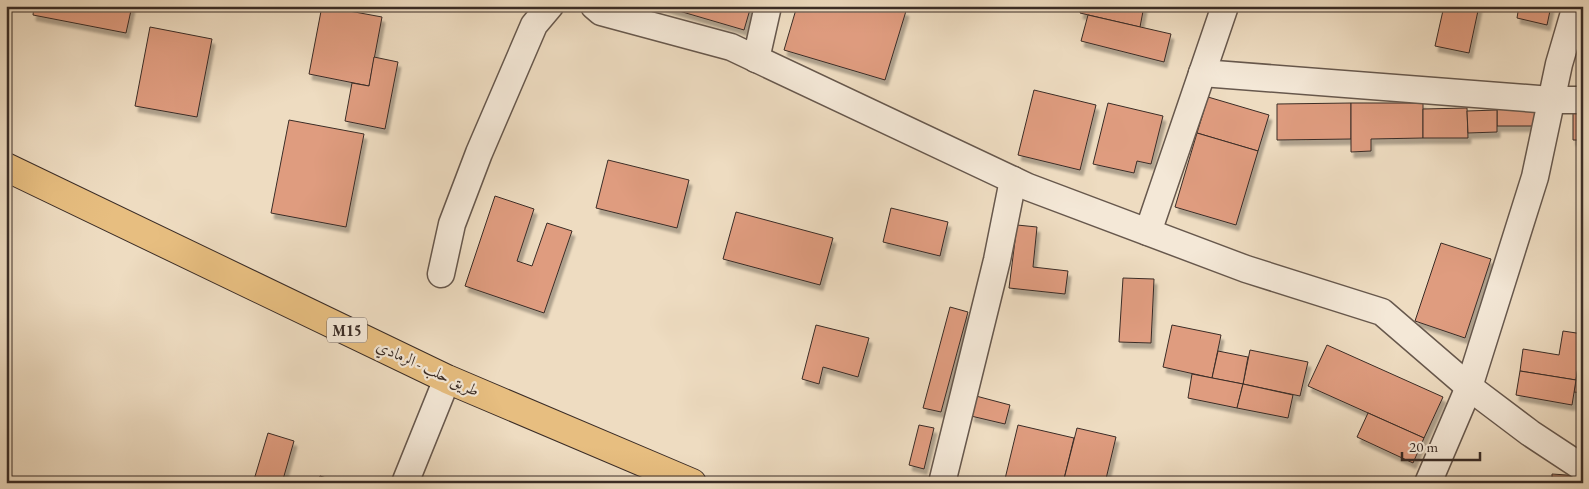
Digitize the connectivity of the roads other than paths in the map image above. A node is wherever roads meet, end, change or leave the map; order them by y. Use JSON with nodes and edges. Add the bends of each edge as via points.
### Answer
{"nodes":[{"id":1,"x":550,"y":6,"type":"edge"},
{"id":2,"x":594,"y":6,"type":"edge"},
{"id":3,"x":768,"y":6,"type":"edge"},
{"id":4,"x":1224,"y":6,"type":"edge"},
{"id":5,"x":1576,"y":6,"type":"edge"},
{"id":6,"x":756,"y":59,"type":"junction"},
{"id":7,"x":1202,"y":73,"type":"junction"},
{"id":8,"x":1551,"y":100,"type":"junction"},
{"id":9,"x":1583,"y":100,"type":"edge"},
{"id":10,"x":6,"y":167,"type":"edge"},
{"id":11,"x":1013,"y":180,"type":"junction"},
{"id":12,"x":1148,"y":232,"type":"junction"},
{"id":13,"x":442,"y":274,"type":"dead end"},
{"id":14,"x":447,"y":378,"type":"junction"},
{"id":15,"x":1469,"y":388,"type":"junction"},
{"id":16,"x":1583,"y":468,"type":"edge"},
{"id":17,"x":405,"y":483,"type":"edge"},
{"id":18,"x":692,"y":483,"type":"edge"},
{"id":19,"x":942,"y":483,"type":"edge"},
{"id":20,"x":1428,"y":483,"type":"edge"}],
"edges":[{"from":1,"to":13,"type":"street","via":[[534,25],[479,152],[452,224]]},
{"from":2,"to":6,"type":"street","via":[[601,12],[731,47]]},
{"from":3,"to":6,"type":"street"},
{"from":4,"to":7,"type":"street"},
{"from":5,"to":8,"type":"street"},
{"from":6,"to":11,"type":"street"},
{"from":7,"to":8,"type":"street"},
{"from":7,"to":12,"type":"street"},
{"from":8,"to":9,"type":"street"},
{"from":8,"to":15,"type":"street","via":[[1535,177]]},
{"from":10,"to":14,"type":"highway","name":"طريق حلب - الرمادي","number":"M15"},
{"from":11,"to":12,"type":"street"},
{"from":11,"to":19,"type":"street","via":[[997,260]]},
{"from":12,"to":15,"type":"street","via":[[1246,269],[1382,312]]},
{"from":14,"to":17,"type":"street"},
{"from":14,"to":18,"type":"highway","name":"طريق حلب - الرمادي","number":"M15"},
{"from":15,"to":16,"type":"street"},
{"from":15,"to":20,"type":"street"}]}
